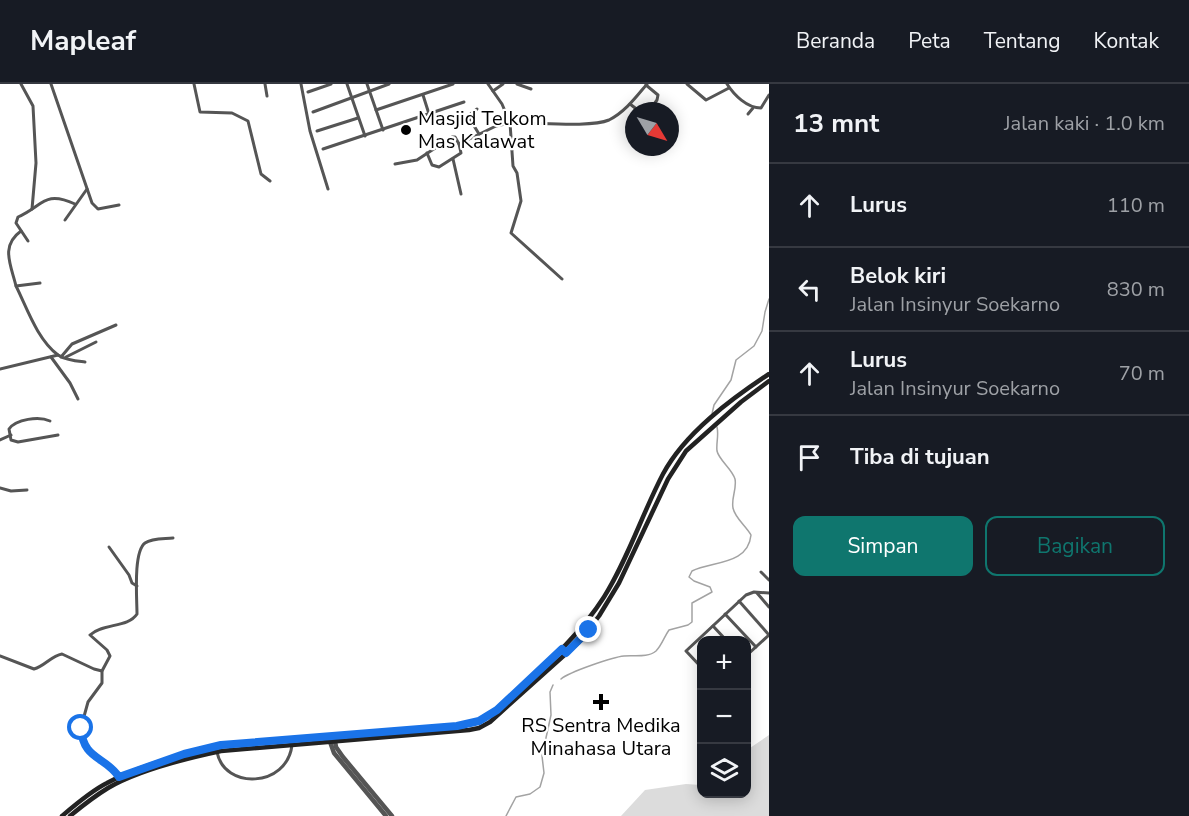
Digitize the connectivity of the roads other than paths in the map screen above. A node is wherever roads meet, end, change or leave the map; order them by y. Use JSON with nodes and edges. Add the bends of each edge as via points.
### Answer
{"nodes":[{"id":1,"x":21,"y":84,"type":"edge"},
{"id":2,"x":51,"y":84,"type":"edge"},
{"id":3,"x":194,"y":84,"type":"edge"},
{"id":4,"x":265,"y":84,"type":"edge"},
{"id":5,"x":301,"y":84,"type":"edge"},
{"id":6,"x":331,"y":84,"type":"edge"},
{"id":7,"x":347,"y":84,"type":"edge"},
{"id":8,"x":367,"y":84,"type":"edge"},
{"id":9,"x":389,"y":84,"type":"edge"},
{"id":10,"x":453,"y":84,"type":"edge"},
{"id":11,"x":488,"y":84,"type":"edge"},
{"id":12,"x":503,"y":84,"type":"edge"},
{"id":13,"x":517,"y":84,"type":"edge"},
{"id":14,"x":646,"y":84,"type":"edge"},
{"id":15,"x":687,"y":84,"type":"edge"},
{"id":16,"x":728,"y":86,"type":"edge"},
{"id":17,"x":531,"y":89,"type":"dead end"},
{"id":18,"x":369,"y":90,"type":"junction"},
{"id":19,"x":494,"y":91,"type":"junction"},
{"id":20,"x":308,"y":92,"type":"dead end"},
{"id":21,"x":423,"y":95,"type":"junction"},
{"id":22,"x":769,"y":95,"type":"edge"},
{"id":23,"x":267,"y":96,"type":"dead end"},
{"id":24,"x":352,"y":99,"type":"junction"},
{"id":25,"x":464,"y":102,"type":"dead end"},
{"id":26,"x":632,"y":102,"type":"edge"},
{"id":27,"x":656,"y":102,"type":"edge"},
{"id":28,"x":625,"y":108,"type":"edge"},
{"id":29,"x":753,"y":108,"type":"junction"},
{"id":30,"x":477,"y":109,"type":"dead end"},
{"id":31,"x":376,"y":110,"type":"junction"},
{"id":32,"x":313,"y":112,"type":"dead end"},
{"id":33,"x":429,"y":114,"type":"junction"},
{"id":34,"x":748,"y":114,"type":"dead end"},
{"id":35,"x":358,"y":117,"type":"junction"},
{"id":36,"x":510,"y":123,"type":"junction"},
{"id":37,"x":383,"y":130,"type":"junction"},
{"id":38,"x":317,"y":131,"type":"dead end"},
{"id":39,"x":479,"y":134,"type":"junction"},
{"id":40,"x":365,"y":136,"type":"junction"},
{"id":41,"x":459,"y":144,"type":"junction"},
{"id":42,"x":323,"y":149,"type":"dead end"},
{"id":43,"x":427,"y":153,"type":"junction"},
{"id":44,"x":453,"y":159,"type":"junction"},
{"id":45,"x":395,"y":164,"type":"dead end"},
{"id":46,"x":270,"y":181,"type":"dead end"},
{"id":47,"x":87,"y":189,"type":"junction"},
{"id":48,"x":328,"y":189,"type":"dead end"},
{"id":49,"x":461,"y":194,"type":"dead end"},
{"id":50,"x":75,"y":204,"type":"junction"},
{"id":51,"x":118,"y":205,"type":"dead end"},
{"id":52,"x":32,"y":209,"type":"junction"},
{"id":53,"x":65,"y":220,"type":"dead end"},
{"id":54,"x":21,"y":231,"type":"junction"},
{"id":55,"x":28,"y":241,"type":"dead end"},
{"id":56,"x":562,"y":279,"type":"dead end"},
{"id":57,"x":40,"y":283,"type":"dead end"},
{"id":58,"x":16,"y":286,"type":"junction"},
{"id":59,"x":116,"y":325,"type":"dead end"},
{"id":60,"x":96,"y":342,"type":"dead end"},
{"id":61,"x":51,"y":357,"type":"junction"},
{"id":62,"x":61,"y":357,"type":"junction"},
{"id":63,"x":85,"y":362,"type":"dead end"},
{"id":64,"x":0,"y":369,"type":"edge"},
{"id":65,"x":769,"y":374,"type":"edge"},
{"id":66,"x":769,"y":381,"type":"edge"},
{"id":67,"x":78,"y":399,"type":"dead end"},
{"id":68,"x":717,"y":414,"type":"junction"},
{"id":69,"x":722,"y":418,"type":"junction"},
{"id":70,"x":50,"y":421,"type":"dead end"},
{"id":71,"x":11,"y":435,"type":"junction"},
{"id":72,"x":58,"y":435,"type":"dead end"},
{"id":73,"x":0,"y":440,"type":"edge"},
{"id":74,"x":0,"y":488,"type":"edge"},
{"id":75,"x":27,"y":490,"type":"dead end"},
{"id":76,"x":173,"y":538,"type":"dead end"},
{"id":77,"x":109,"y":547,"type":"dead end"},
{"id":78,"x":761,"y":572,"type":"dead end"},
{"id":79,"x":769,"y":580,"type":"edge"},
{"id":80,"x":137,"y":586,"type":"junction"},
{"id":81,"x":755,"y":592,"type":"junction"},
{"id":82,"x":769,"y":593,"type":"edge"},
{"id":83,"x":739,"y":601,"type":"junction"},
{"id":84,"x":769,"y":607,"type":"edge"},
{"id":85,"x":725,"y":614,"type":"junction"},
{"id":86,"x":713,"y":626,"type":"junction"},
{"id":87,"x":769,"y":635,"type":"edge"},
{"id":88,"x":704,"y":636,"type":"edge"},
{"id":89,"x":722,"y":636,"type":"edge"},
{"id":90,"x":697,"y":643,"type":"edge"},
{"id":91,"x":756,"y":647,"type":"junction"},
{"id":92,"x":564,"y":651,"type":"junction"},
{"id":93,"x":751,"y":652,"type":"edge"},
{"id":94,"x":0,"y":656,"type":"edge"},
{"id":95,"x":697,"y":663,"type":"edge"},
{"id":96,"x":102,"y":670,"type":"junction"},
{"id":97,"x":332,"y":739,"type":"junction"},
{"id":98,"x":292,"y":745,"type":"junction"},
{"id":99,"x":217,"y":752,"type":"junction"},
{"id":100,"x":119,"y":777,"type":"junction"},
{"id":101,"x":62,"y":816,"type":"edge"},
{"id":102,"x":70,"y":816,"type":"edge"},
{"id":103,"x":386,"y":816,"type":"edge"},
{"id":104,"x":392,"y":816,"type":"edge"}],
"edges":[{"from":1,"to":52,"type":"street","via":[[33,106],[36,163]]},
{"from":2,"to":47,"type":"street"},
{"from":3,"to":46,"type":"street","via":[[200,112],[231,113],[248,121],[261,174]]},
{"from":4,"to":23,"type":"street"},
{"from":5,"to":48,"type":"street"},
{"from":6,"to":20,"type":"street"},
{"from":7,"to":24,"type":"street"},
{"from":8,"to":18,"type":"street"},
{"from":9,"to":18,"type":"street"},
{"from":10,"to":21,"type":"street"},
{"from":11,"to":19,"type":"street"},
{"from":12,"to":19,"type":"street"},
{"from":13,"to":17,"type":"street"},
{"from":14,"to":26,"type":"street"},
{"from":14,"to":27,"type":"street","via":[[658,95]]},
{"from":15,"to":16,"type":"street","via":[[707,100]]},
{"from":16,"to":29,"type":"street"},
{"from":18,"to":24,"type":"street"},
{"from":18,"to":31,"type":"street"},
{"from":19,"to":36,"type":"street"},
{"from":21,"to":31,"type":"street"},
{"from":21,"to":33,"type":"street"},
{"from":22,"to":29,"type":"street","via":[[760,108]]},
{"from":24,"to":32,"type":"street"},
{"from":24,"to":35,"type":"street"},
{"from":25,"to":33,"type":"street"},
{"from":28,"to":36,"type":"street","via":[[610,119],[593,124]]},
{"from":29,"to":34,"type":"street"},
{"from":30,"to":39,"type":"street","via":[[468,116]]},
{"from":31,"to":37,"type":"street"},
{"from":33,"to":37,"type":"street"},
{"from":35,"to":38,"type":"street"},
{"from":35,"to":40,"type":"street"},
{"from":36,"to":39,"type":"street"},
{"from":36,"to":56,"type":"street","via":[[513,166],[521,201],[511,233]]},
{"from":37,"to":40,"type":"street"},
{"from":39,"to":41,"type":"street"},
{"from":40,"to":42,"type":"street"},
{"from":41,"to":43,"type":"street","via":[[452,137]]},
{"from":41,"to":44,"type":"street","via":[[462,151]]},
{"from":43,"to":44,"type":"street","via":[[432,165],[438,168]]},
{"from":43,"to":45,"type":"street","via":[[415,161]]},
{"from":44,"to":49,"type":"street"},
{"from":47,"to":50,"type":"street"},
{"from":47,"to":51,"type":"street","via":[[97,209]]},
{"from":50,"to":52,"type":"street","via":[[51,198]]},
{"from":50,"to":53,"type":"street"},
{"from":52,"to":54,"type":"street","via":[[16,221]]},
{"from":54,"to":55,"type":"street"},
{"from":54,"to":58,"type":"street","via":[[8,247]]},
{"from":57,"to":58,"type":"street"},
{"from":58,"to":62,"type":"street","via":[[38,330]]},
{"from":59,"to":62,"type":"street","via":[[72,344]]},
{"from":60,"to":62,"type":"street"},
{"from":61,"to":62,"type":"street"},
{"from":61,"to":64,"type":"street"},
{"from":61,"to":67,"type":"street"},
{"from":62,"to":63,"type":"street"},
{"from":65,"to":68,"type":"main road"},
{"from":66,"to":69,"type":"main road"},
{"from":68,"to":69,"type":"main road"},
{"from":68,"to":92,"type":"main road","via":[[687,440],[669,463],[606,595]]},
{"from":69,"to":92,"type":"main road","via":[[677,465],[608,602],[584,635]]},
{"from":70,"to":71,"type":"street","via":[[17,422],[9,426]]},
{"from":71,"to":72,"type":"street","via":[[12,441],[18,442]]},
{"from":71,"to":73,"type":"street"},
{"from":74,"to":75,"type":"street"},
{"from":76,"to":80,"type":"street","via":[[149,541],[141,547]]},
{"from":77,"to":80,"type":"street"},
{"from":78,"to":79,"type":"street"},
{"from":80,"to":96,"type":"street","via":[[135,618],[90,635],[109,652]]},
{"from":81,"to":82,"type":"street"},
{"from":81,"to":83,"type":"street"},
{"from":81,"to":84,"type":"street"},
{"from":83,"to":85,"type":"street"},
{"from":83,"to":87,"type":"street"},
{"from":85,"to":86,"type":"street"},
{"from":85,"to":91,"type":"street"},
{"from":86,"to":88,"type":"street"},
{"from":86,"to":89,"type":"street"},
{"from":87,"to":91,"type":"street"},
{"from":90,"to":95,"type":"street","via":[[686,651]]},
{"from":91,"to":93,"type":"street"},
{"from":92,"to":97,"type":"main road","via":[[479,721]]},
{"from":94,"to":96,"type":"street","via":[[35,669],[62,654]]},
{"from":96,"to":100,"type":"street","via":[[102,683],[88,702],[80,731],[90,754]]},
{"from":97,"to":98,"type":"main road"},
{"from":97,"to":100,"type":"main road","via":[[212,747]]},
{"from":97,"to":103,"type":"street","via":[[337,757]]},
{"from":97,"to":104,"type":"street"},
{"from":98,"to":99,"type":"main road"},
{"from":98,"to":99,"type":"street","via":[[283,768],[258,778],[241,777],[225,769]]},
{"from":99,"to":102,"type":"main road","via":[[127,779],[106,789]]},
{"from":100,"to":101,"type":"main road"}]}
